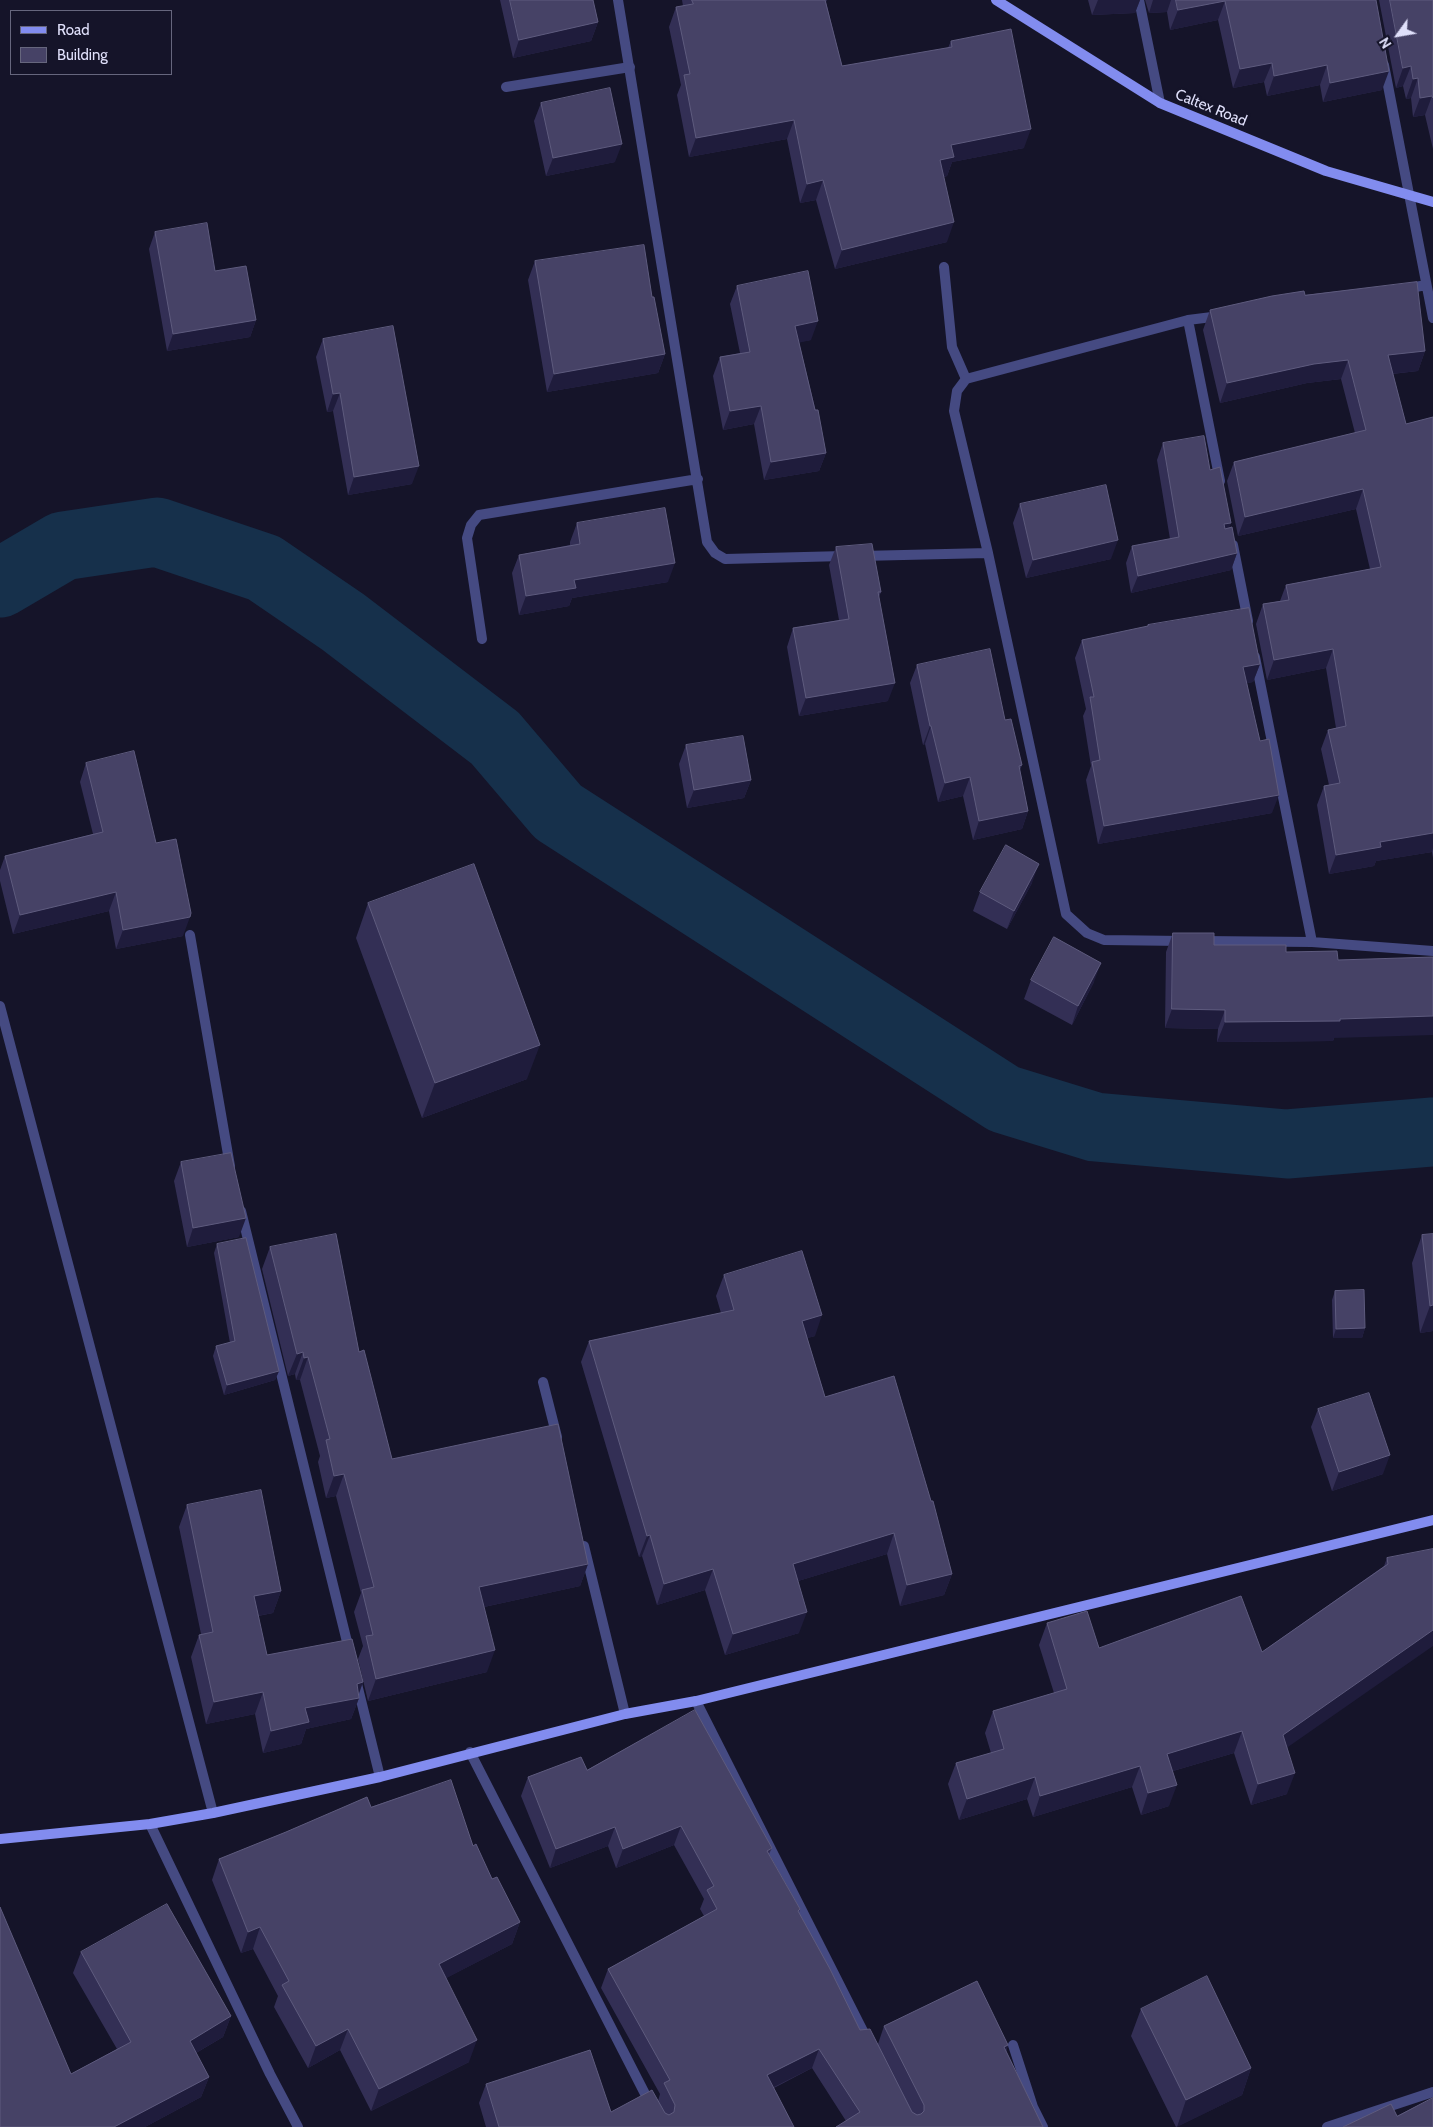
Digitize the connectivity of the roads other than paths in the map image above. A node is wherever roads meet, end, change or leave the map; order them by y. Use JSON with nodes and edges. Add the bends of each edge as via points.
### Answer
{"nodes":[{"id":1,"x":618,"y":0,"type":"edge"},
{"id":2,"x":996,"y":0,"type":"edge"},
{"id":3,"x":1139,"y":0,"type":"edge"},
{"id":4,"x":1383,"y":59,"type":"edge"},
{"id":5,"x":630,"y":67,"type":"junction"},
{"id":6,"x":506,"y":87,"type":"dead end"},
{"id":7,"x":1160,"y":103,"type":"junction"},
{"id":8,"x":1409,"y":196,"type":"junction"},
{"id":9,"x":1433,"y":202,"type":"edge"},
{"id":10,"x":944,"y":266,"type":"dead end"},
{"id":11,"x":1426,"y":285,"type":"junction"},
{"id":12,"x":1398,"y":290,"type":"edge"},
{"id":13,"x":1226,"y":315,"type":"edge"},
{"id":14,"x":1433,"y":318,"type":"edge"},
{"id":15,"x":1188,"y":320,"type":"junction"},
{"id":16,"x":966,"y":379,"type":"junction"},
{"id":17,"x":698,"y":479,"type":"junction"},
{"id":18,"x":1223,"y":495,"type":"edge"},
{"id":19,"x":1231,"y":534,"type":"edge"},
{"id":20,"x":988,"y":553,"type":"junction"},
{"id":21,"x":1250,"y":631,"type":"edge"},
{"id":22,"x":482,"y":639,"type":"dead end"},
{"id":23,"x":1254,"y":651,"type":"edge"},
{"id":24,"x":190,"y":935,"type":"edge"},
{"id":25,"x":1312,"y":942,"type":"junction"},
{"id":26,"x":1433,"y":951,"type":"edge"},
{"id":27,"x":0,"y":1006,"type":"edge"},
{"id":28,"x":232,"y":1174,"type":"edge"},
{"id":29,"x":239,"y":1202,"type":"edge"},
{"id":30,"x":543,"y":1382,"type":"dead end"},
{"id":31,"x":560,"y":1450,"type":"edge"},
{"id":32,"x":1433,"y":1520,"type":"edge"},
{"id":33,"x":581,"y":1535,"type":"edge"},
{"id":34,"x":696,"y":1701,"type":"junction"},
{"id":35,"x":625,"y":1714,"type":"junction"},
{"id":36,"x":470,"y":1752,"type":"junction"},
{"id":37,"x":380,"y":1777,"type":"junction"},
{"id":38,"x":213,"y":1813,"type":"junction"},
{"id":39,"x":150,"y":1824,"type":"junction"},
{"id":40,"x":0,"y":1838,"type":"edge"},
{"id":41,"x":1013,"y":2045,"type":"dead end"},
{"id":42,"x":871,"y":2047,"type":"edge"},
{"id":43,"x":1433,"y":2092,"type":"edge"},
{"id":44,"x":298,"y":2127,"type":"edge"},
{"id":45,"x":662,"y":2127,"type":"edge"},
{"id":46,"x":1044,"y":2127,"type":"edge"},
{"id":47,"x":1327,"y":2127,"type":"edge"}],
"edges":[{"from":1,"to":5,"type":"street"},
{"from":2,"to":7,"type":"street","name":"Caltex Road"},
{"from":3,"to":7,"type":"street"},
{"from":4,"to":8,"type":"street"},
{"from":5,"to":6,"type":"street"},
{"from":5,"to":17,"type":"street"},
{"from":7,"to":8,"type":"street","name":"Caltex Road","via":[[1326,171]]},
{"from":8,"to":9,"type":"street","name":"Caltex Road"},
{"from":8,"to":11,"type":"street"},
{"from":10,"to":16,"type":"street","via":[[952,347]]},
{"from":11,"to":12,"type":"street"},
{"from":11,"to":14,"type":"street"},
{"from":13,"to":15,"type":"street"},
{"from":15,"to":16,"type":"street"},
{"from":15,"to":18,"type":"street"},
{"from":16,"to":20,"type":"street","via":[[957,391],[954,411]]},
{"from":17,"to":20,"type":"street","via":[[707,542],[715,553],[725,559]]},
{"from":17,"to":22,"type":"street","via":[[479,515],[467,538]]},
{"from":19,"to":21,"type":"street"},
{"from":20,"to":25,"type":"street","via":[[1066,914],[1087,933],[1104,940]]},
{"from":23,"to":25,"type":"street"},
{"from":24,"to":28,"type":"street"},
{"from":25,"to":26,"type":"street"},
{"from":27,"to":38,"type":"street"},
{"from":29,"to":37,"type":"street"},
{"from":30,"to":31,"type":"street"},
{"from":32,"to":34,"type":"street"},
{"from":33,"to":35,"type":"street"},
{"from":34,"to":35,"type":"street"},
{"from":34,"to":42,"type":"street"},
{"from":35,"to":36,"type":"street"},
{"from":36,"to":37,"type":"street"},
{"from":36,"to":45,"type":"street"},
{"from":37,"to":38,"type":"street"},
{"from":38,"to":39,"type":"street"},
{"from":39,"to":40,"type":"street"},
{"from":39,"to":44,"type":"street"},
{"from":41,"to":46,"type":"street","via":[[1033,2107]]},
{"from":43,"to":47,"type":"street"}]}
